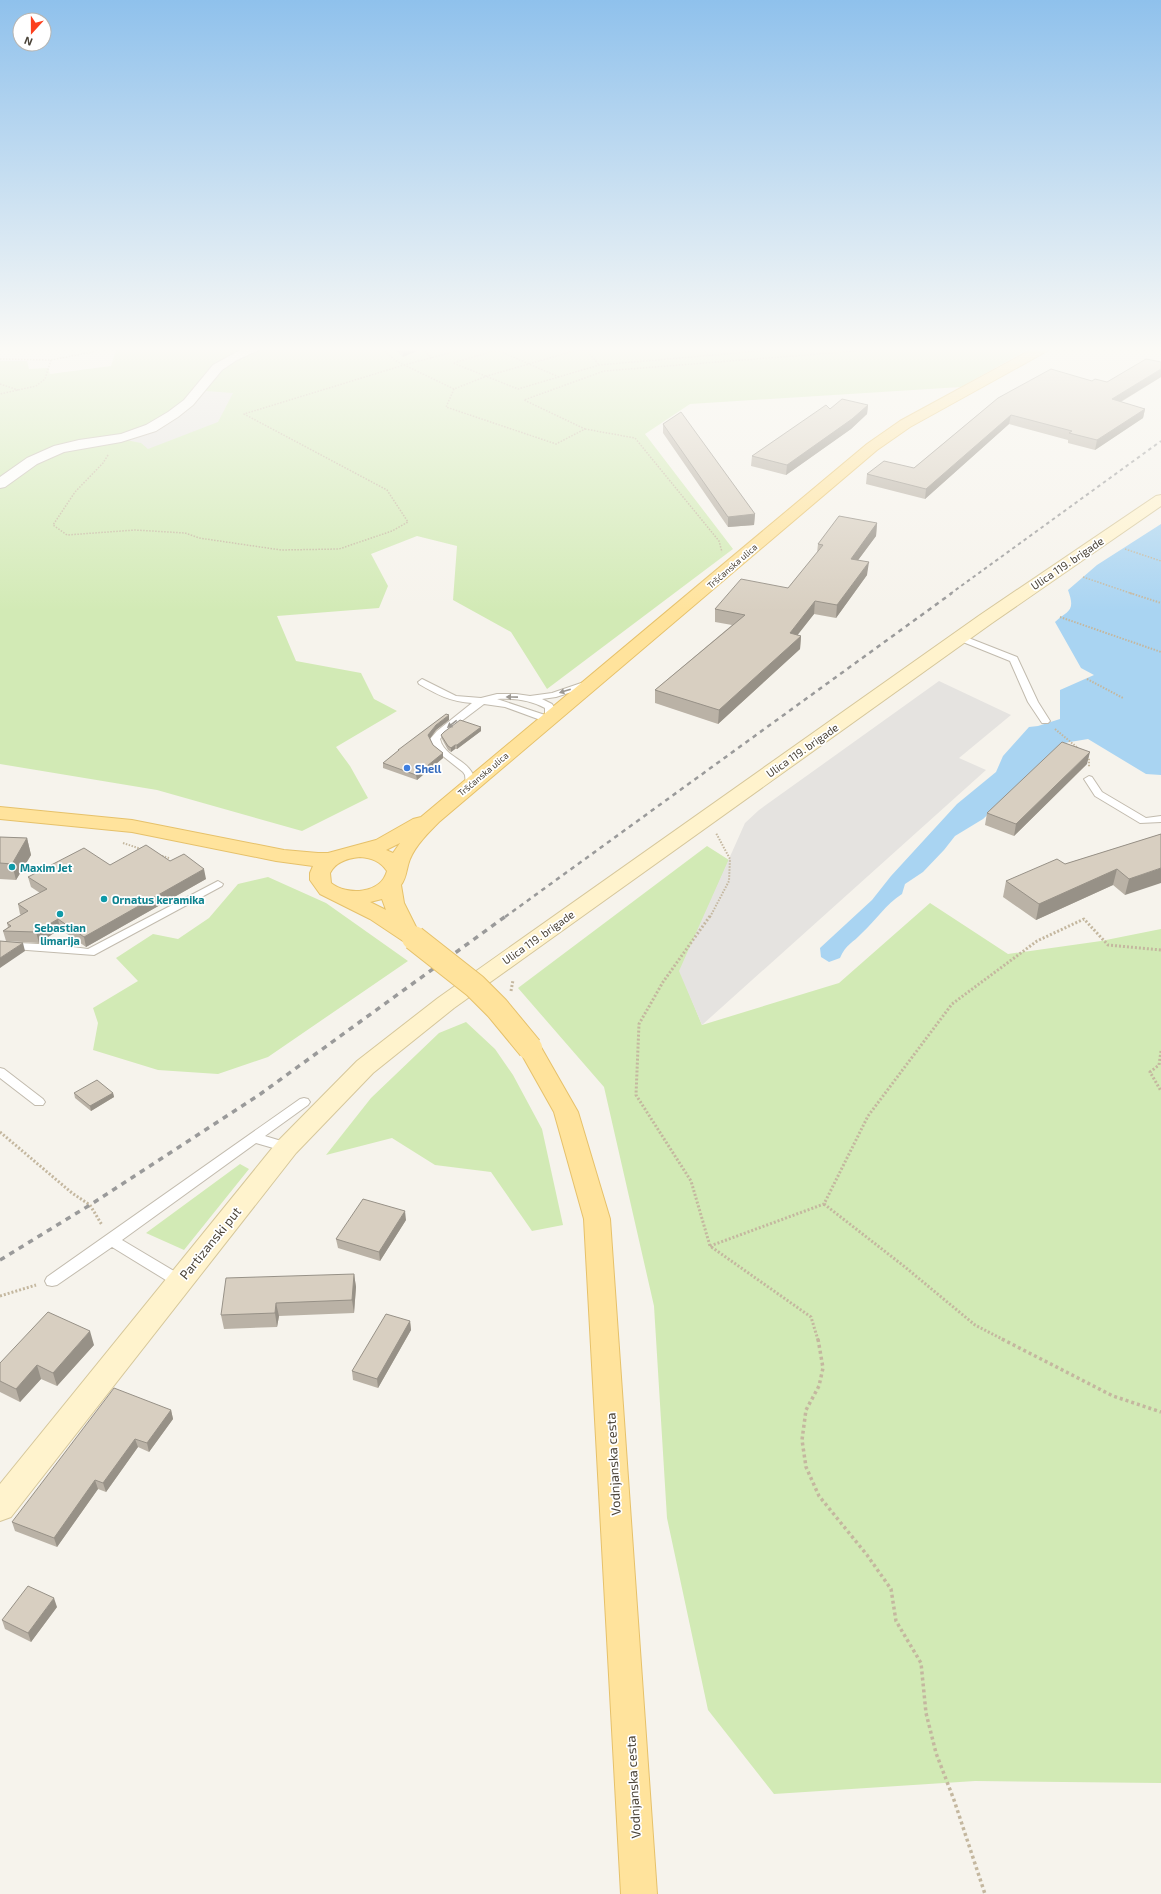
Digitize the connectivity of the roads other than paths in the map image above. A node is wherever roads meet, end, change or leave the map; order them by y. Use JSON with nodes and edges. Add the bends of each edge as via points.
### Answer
{"nodes":[{"id":1,"x":129,"y":435,"type":"edge"},
{"id":2,"x":889,"y":435,"type":"edge"},
{"id":3,"x":0,"y":484,"type":"edge"},
{"id":4,"x":1161,"y":499,"type":"edge"},
{"id":5,"x":961,"y":638,"type":"junction"},
{"id":6,"x":596,"y":680,"type":"junction"},
{"id":7,"x":422,"y":682,"type":"dead end"},
{"id":8,"x":532,"y":698,"type":"junction"},
{"id":9,"x":483,"y":700,"type":"junction"},
{"id":10,"x":549,"y":720,"type":"junction"},
{"id":11,"x":1045,"y":721,"type":"road end"},
{"id":12,"x":1089,"y":780,"type":"road end"},
{"id":13,"x":471,"y":785,"type":"junction"},
{"id":14,"x":0,"y":813,"type":"edge"},
{"id":15,"x":437,"y":813,"type":"junction"},
{"id":16,"x":1161,"y":819,"type":"edge"},
{"id":17,"x":220,"y":845,"type":"junction"},
{"id":18,"x":362,"y":852,"type":"junction"},
{"id":19,"x":334,"y":858,"type":"junction"},
{"id":20,"x":393,"y":877,"type":"junction"},
{"id":21,"x":218,"y":884,"type":"dead end"},
{"id":22,"x":331,"y":890,"type":"junction"},
{"id":23,"x":411,"y":936,"type":"junction"},
{"id":24,"x":0,"y":945,"type":"edge"},
{"id":25,"x":446,"y":1003,"type":"joint"},
{"id":26,"x":0,"y":1072,"type":"edge"},
{"id":27,"x":39,"y":1102,"type":"dead end"},
{"id":28,"x":304,"y":1102,"type":"dead end"},
{"id":29,"x":255,"y":1138,"type":"junction"},
{"id":30,"x":286,"y":1147,"type":"junction"},
{"id":31,"x":112,"y":1240,"type":"junction"},
{"id":32,"x":52,"y":1281,"type":"road end"},
{"id":33,"x":179,"y":1281,"type":"junction"},
{"id":34,"x":0,"y":1507,"type":"edge"},
{"id":35,"x":639,"y":1894,"type":"edge"}],
"edges":[{"from":1,"to":3,"type":"street","via":[[67,446],[17,470]]},
{"from":2,"to":6,"type":"main road","name":"Tršćanska ulica"},
{"from":4,"to":5,"type":"main road","name":"Ulica 119. brigade"},
{"from":5,"to":11,"type":"lane","via":[[1014,659]]},
{"from":5,"to":25,"type":"main road","name":"Ulica 119. brigade"},
{"from":6,"to":8,"type":"lane","one_way":true,"via":[[553,695]]},
{"from":6,"to":10,"type":"main road","name":"Tršćanska ulica"},
{"from":7,"to":9,"type":"lane","via":[[454,699]]},
{"from":8,"to":9,"type":"lane","one_way":true,"via":[[505,697]]},
{"from":8,"to":10,"type":"lane","via":[[549,706]]},
{"from":9,"to":10,"type":"lane","via":[[518,708]]},
{"from":9,"to":13,"type":"lane","one_way":true,"via":[[435,739],[437,747],[470,775]]},
{"from":10,"to":13,"type":"main road","name":"Tršćanska ulica"},
{"from":12,"to":16,"type":"lane","via":[[1098,794],[1144,822]]},
{"from":13,"to":15,"type":"main road","name":"Tršćanska ulica"},
{"from":14,"to":17,"type":"main road","via":[[129,826]]},
{"from":15,"to":18,"type":"main road","via":[[384,844]]},
{"from":15,"to":20,"type":"main road","via":[[407,847]]},
{"from":17,"to":19,"type":"main road","via":[[302,859]]},
{"from":17,"to":22,"type":"main road","name":"Vodnjanska cesta","via":[[292,870]]},
{"from":18,"to":19,"type":"main road"},
{"from":18,"to":20,"type":"main road","via":[[376,853],[388,858]]},
{"from":19,"to":22,"type":"main road","via":[[321,869],[320,878]]},
{"from":20,"to":22,"type":"main road","via":[[371,895],[354,897]]},
{"from":20,"to":23,"type":"main road","via":[[393,903]]},
{"from":21,"to":24,"type":"lane","via":[[90,953],[58,948]]},
{"from":22,"to":23,"type":"main road","name":"Vodnjanska cesta"},
{"from":23,"to":35,"type":"main road","name":"Vodnjanska cesta","bridge":true,"via":[[475,986],[530,1048],[566,1112],[597,1219]]},
{"from":25,"to":30,"type":"main road","name":"Partizanski put","via":[[365,1067]]},
{"from":26,"to":27,"type":"lane"},
{"from":28,"to":29,"type":"lane"},
{"from":29,"to":30,"type":"lane"},
{"from":29,"to":31,"type":"lane"},
{"from":30,"to":33,"type":"main road","name":"Partizanski put"},
{"from":31,"to":32,"type":"lane"},
{"from":31,"to":33,"type":"lane"},
{"from":33,"to":34,"type":"main road","name":"Partizanski put"}]}
